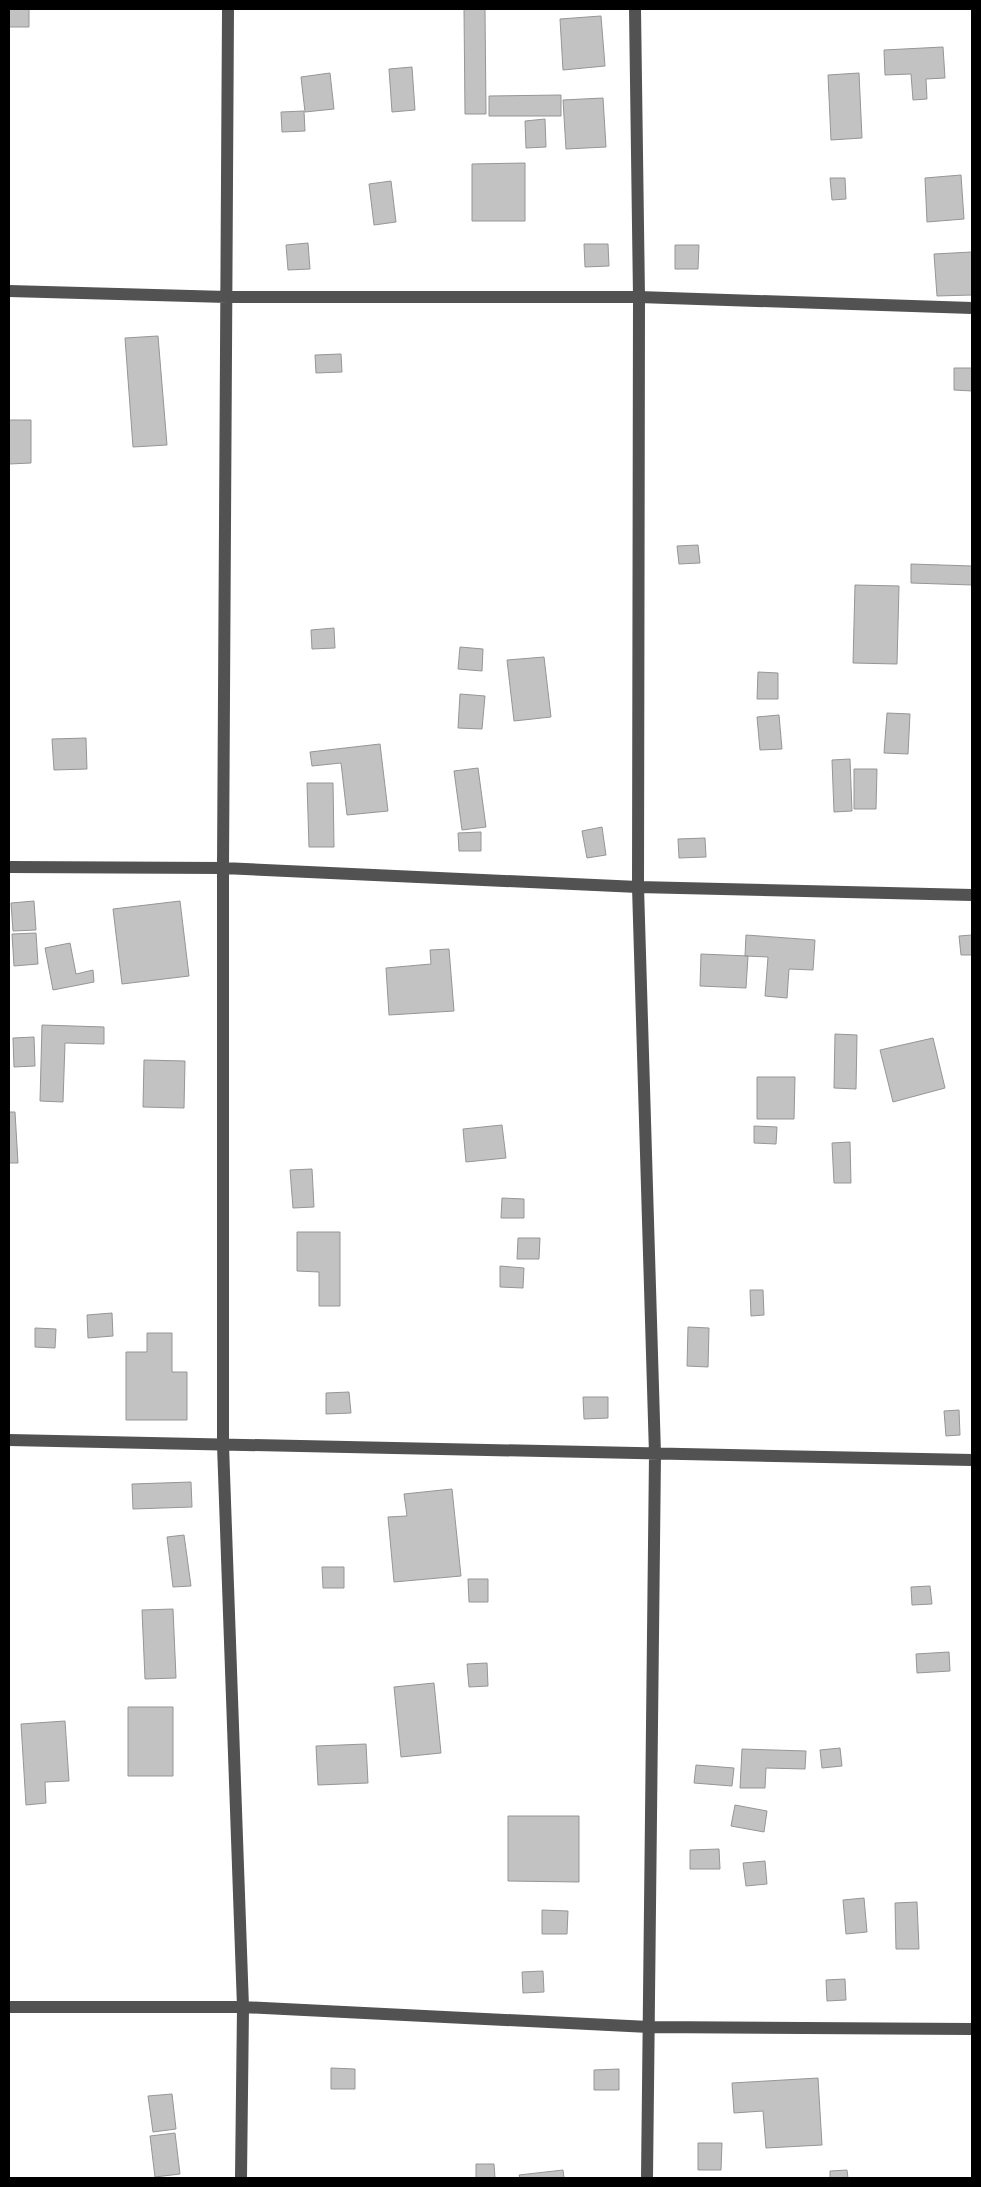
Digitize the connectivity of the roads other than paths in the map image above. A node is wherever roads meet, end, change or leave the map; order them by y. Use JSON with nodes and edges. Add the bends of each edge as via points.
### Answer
{"nodes":[{"id":1,"x":228,"y":9,"type":"edge"},
{"id":2,"x":635,"y":9,"type":"edge"},
{"id":3,"x":9,"y":291,"type":"edge"},
{"id":4,"x":228,"y":297,"type":"junction"},
{"id":5,"x":639,"y":297,"type":"junction"},
{"id":6,"x":972,"y":308,"type":"edge"},
{"id":7,"x":9,"y":867,"type":"edge"},
{"id":8,"x":223,"y":868,"type":"junction"},
{"id":9,"x":638,"y":887,"type":"junction"},
{"id":10,"x":972,"y":895,"type":"edge"},
{"id":11,"x":9,"y":1440,"type":"edge"},
{"id":12,"x":223,"y":1445,"type":"junction"},
{"id":13,"x":655,"y":1454,"type":"junction"},
{"id":14,"x":972,"y":1460,"type":"edge"},
{"id":15,"x":9,"y":2007,"type":"edge"},
{"id":16,"x":243,"y":2007,"type":"junction"},
{"id":17,"x":649,"y":2027,"type":"junction"},
{"id":18,"x":972,"y":2029,"type":"edge"},
{"id":19,"x":240,"y":2178,"type":"edge"},
{"id":20,"x":647,"y":2178,"type":"edge"}],
"edges":[{"from":1,"to":4,"type":"street"},
{"from":2,"to":5,"type":"street"},
{"from":3,"to":4,"type":"street"},
{"from":4,"to":5,"type":"street"},
{"from":4,"to":8,"type":"street"},
{"from":5,"to":6,"type":"street"},
{"from":5,"to":9,"type":"street"},
{"from":7,"to":8,"type":"street"},
{"from":8,"to":9,"type":"street"},
{"from":8,"to":12,"type":"street"},
{"from":9,"to":10,"type":"street"},
{"from":9,"to":13,"type":"street"},
{"from":11,"to":12,"type":"street"},
{"from":12,"to":13,"type":"street"},
{"from":12,"to":16,"type":"street"},
{"from":13,"to":14,"type":"street"},
{"from":13,"to":17,"type":"street"},
{"from":15,"to":16,"type":"street"},
{"from":16,"to":17,"type":"street"},
{"from":16,"to":19,"type":"street"},
{"from":17,"to":18,"type":"street"},
{"from":17,"to":20,"type":"street"}]}
